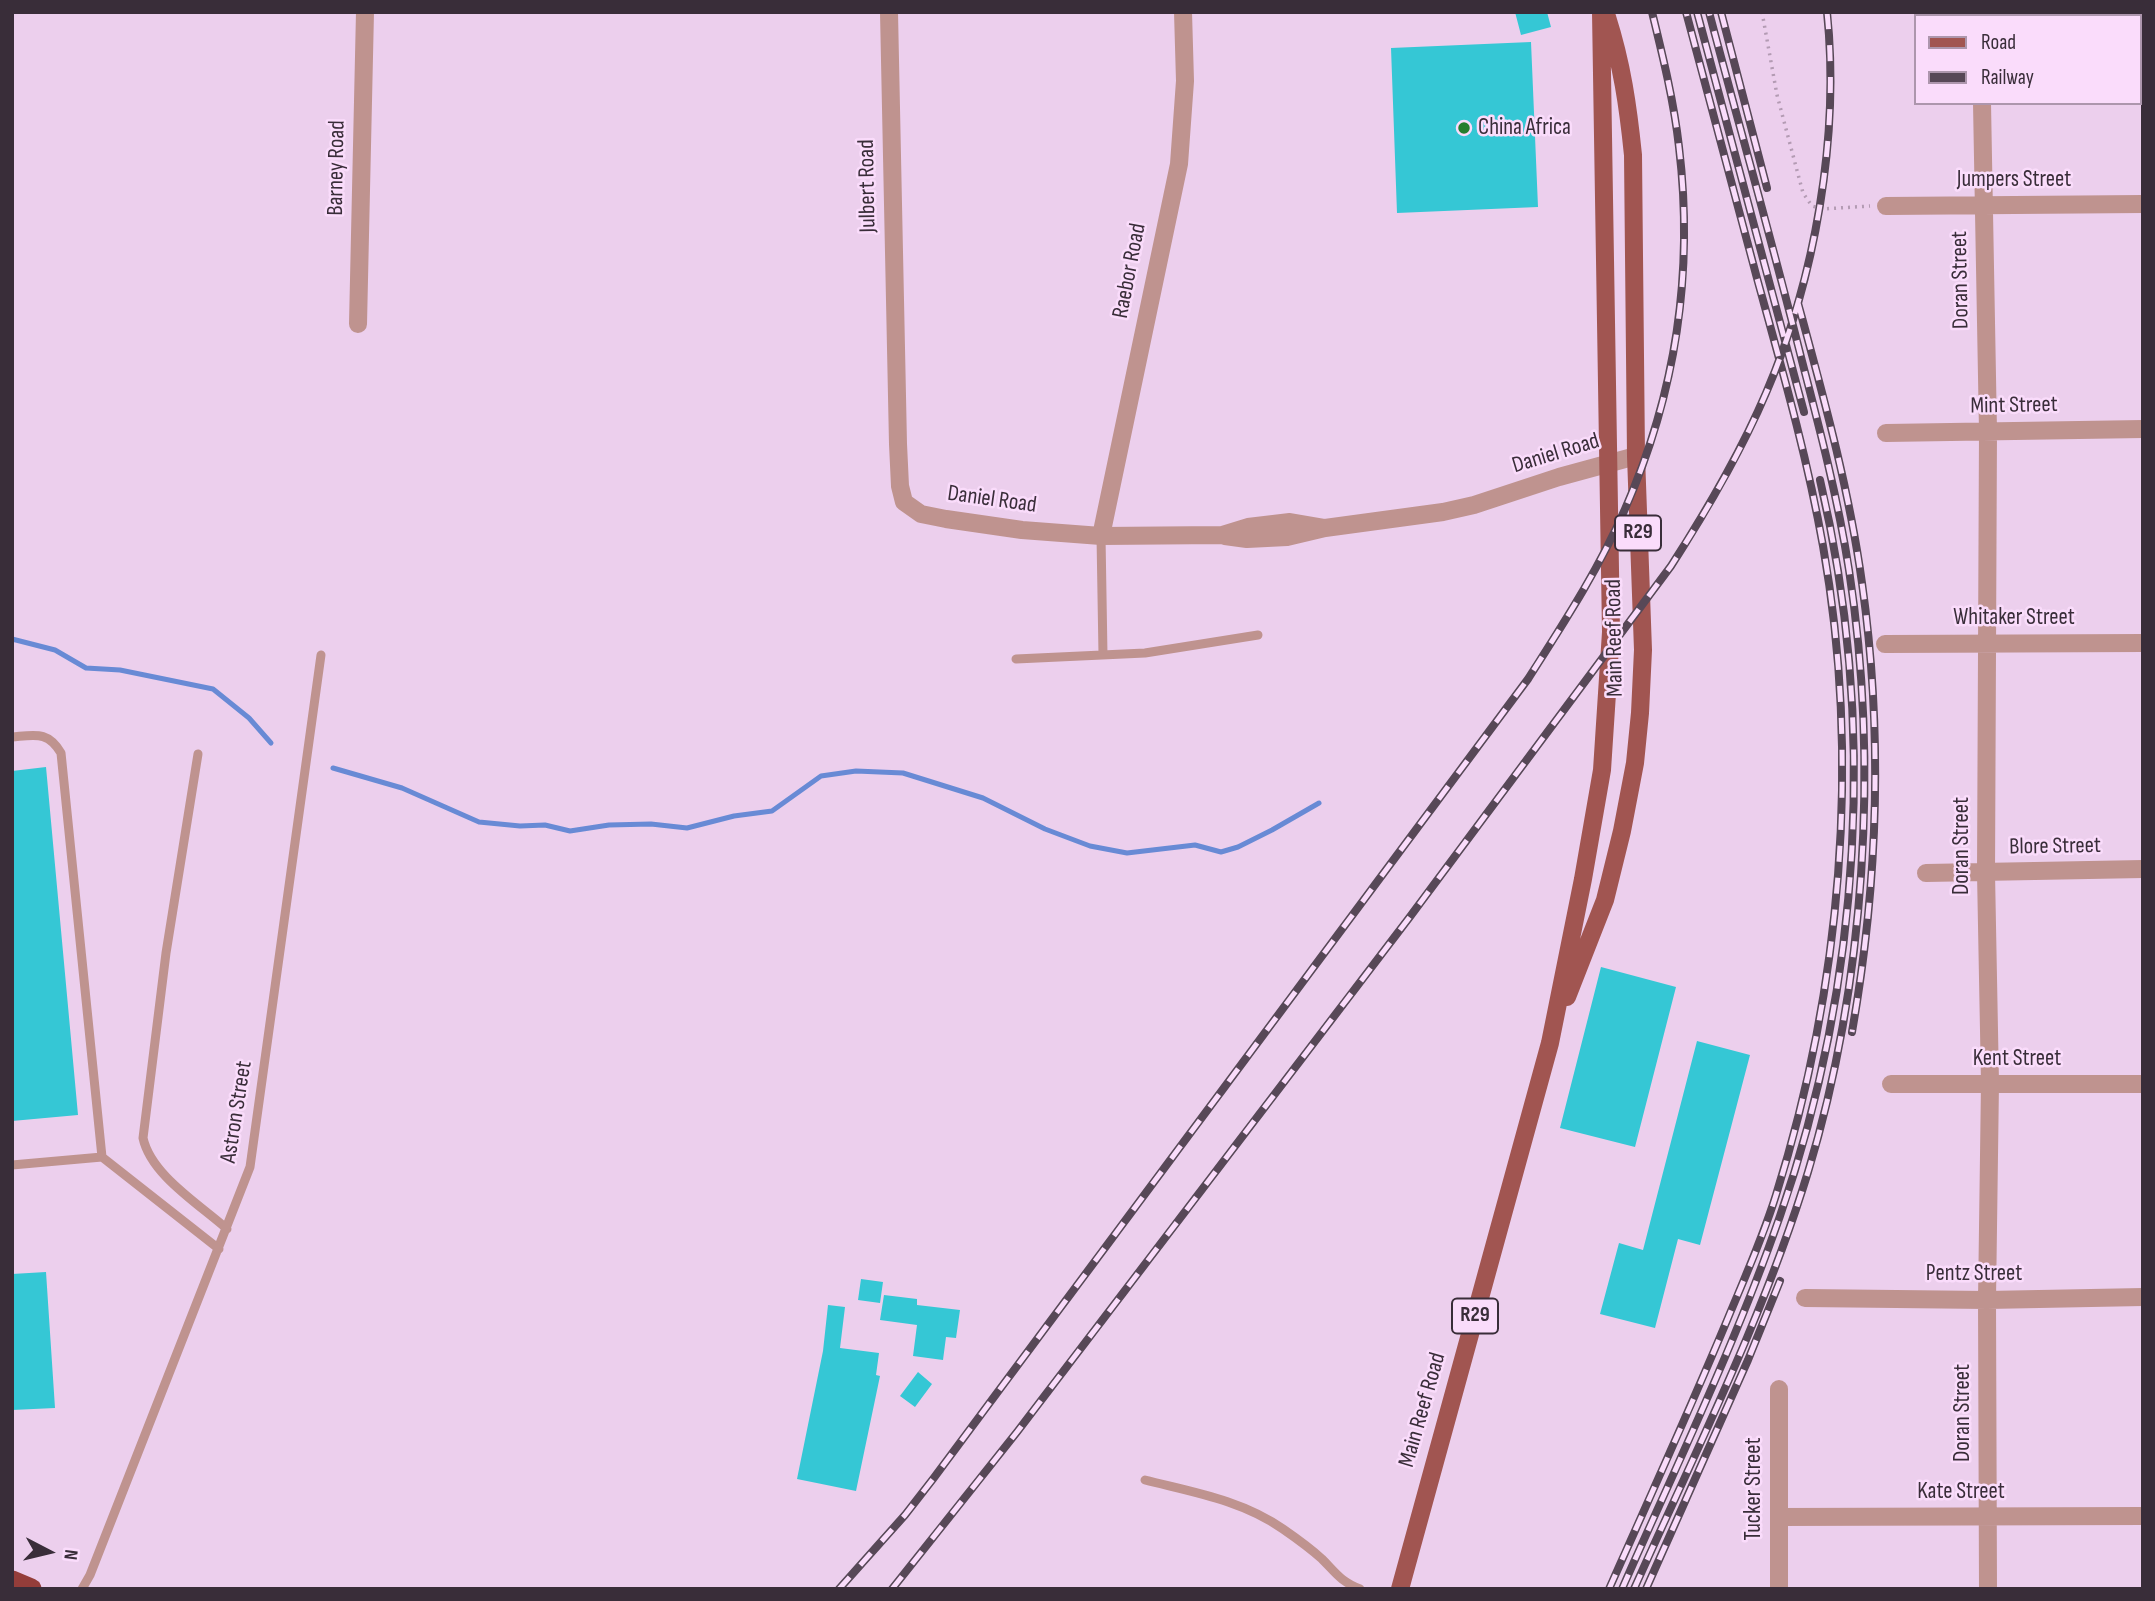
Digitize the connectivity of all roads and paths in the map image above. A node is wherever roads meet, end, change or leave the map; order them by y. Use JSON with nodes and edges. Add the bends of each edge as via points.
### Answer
{"nodes":[{"id":1,"x":365,"y":12,"type":"edge"},
{"id":2,"x":889,"y":12,"type":"edge"},
{"id":3,"x":1183,"y":12,"type":"edge"},
{"id":4,"x":1603,"y":12,"type":"edge"},
{"id":5,"x":1762,"y":12,"type":"edge"},
{"id":6,"x":1982,"y":105,"type":"edge"},
{"id":7,"x":2143,"y":204,"type":"edge"},
{"id":8,"x":1984,"y":205,"type":"junction"},
{"id":9,"x":1886,"y":206,"type":"joint"},
{"id":10,"x":358,"y":324,"type":"dead end"},
{"id":11,"x":895,"y":358,"type":"joint"},
{"id":12,"x":2143,"y":429,"type":"edge"},
{"id":13,"x":1988,"y":431,"type":"junction"},
{"id":14,"x":1886,"y":433,"type":"dead end"},
{"id":15,"x":1636,"y":456,"type":"junction"},
{"id":16,"x":1608,"y":464,"type":"junction"},
{"id":17,"x":1101,"y":536,"type":"junction"},
{"id":18,"x":1639,"y":568,"type":"junction"},
{"id":19,"x":1610,"y":574,"type":"junction"},
{"id":20,"x":1258,"y":635,"type":"dead end"},
{"id":21,"x":1988,"y":642,"type":"junction"},
{"id":22,"x":2143,"y":643,"type":"edge"},
{"id":23,"x":1885,"y":644,"type":"dead end"},
{"id":24,"x":321,"y":655,"type":"dead end"},
{"id":25,"x":1103,"y":655,"type":"junction"},
{"id":26,"x":1017,"y":659,"type":"dead end"},
{"id":27,"x":12,"y":737,"type":"edge"},
{"id":28,"x":198,"y":754,"type":"dead end"},
{"id":29,"x":2143,"y":869,"type":"edge"},
{"id":30,"x":1926,"y":873,"type":"dead end"},
{"id":31,"x":1986,"y":873,"type":"junction"},
{"id":32,"x":1550,"y":1043,"type":"junction"},
{"id":33,"x":1990,"y":1083,"type":"junction"},
{"id":34,"x":2143,"y":1083,"type":"edge"},
{"id":35,"x":1891,"y":1084,"type":"dead end"},
{"id":36,"x":102,"y":1157,"type":"junction"},
{"id":37,"x":12,"y":1165,"type":"edge"},
{"id":38,"x":227,"y":1228,"type":"junction"},
{"id":39,"x":219,"y":1249,"type":"junction"},
{"id":40,"x":2143,"y":1297,"type":"edge"},
{"id":41,"x":1805,"y":1298,"type":"dead end"},
{"id":42,"x":1987,"y":1300,"type":"junction"},
{"id":43,"x":1779,"y":1389,"type":"dead end"},
{"id":44,"x":1145,"y":1480,"type":"dead end"},
{"id":45,"x":1988,"y":1516,"type":"junction"},
{"id":46,"x":2143,"y":1516,"type":"edge"},
{"id":47,"x":1779,"y":1517,"type":"junction"},
{"id":48,"x":12,"y":1581,"type":"edge"},
{"id":49,"x":31,"y":1589,"type":"edge"},
{"id":50,"x":82,"y":1589,"type":"edge"},
{"id":51,"x":1360,"y":1589,"type":"edge"},
{"id":52,"x":1400,"y":1589,"type":"edge"},
{"id":53,"x":1779,"y":1589,"type":"edge"},
{"id":54,"x":1988,"y":1589,"type":"edge"}],
"edges":[{"from":1,"to":10,"type":"street","name":"Barney Road"},
{"from":2,"to":11,"type":"street","name":"Julbert Road"},
{"from":3,"to":17,"type":"street","name":"Raebor Road","via":[[1185,81],[1178,164]]},
{"from":4,"to":15,"type":"main road","name":"Main Reef Road","number":"R29","via":[[1620,56],[1633,155]]},
{"from":4,"to":16,"type":"main road","name":"Main Reef Road","number":"R29"},
{"from":5,"to":9,"type":"path","via":[[1803,193],[1812,206],[1823,209]]},
{"from":6,"to":8,"type":"street","name":"Doran Street"},
{"from":7,"to":8,"type":"street","name":"Jumpers Street"},
{"from":8,"to":9,"type":"street","name":"Jumpers Street"},
{"from":8,"to":13,"type":"street","name":"Doran Street"},
{"from":11,"to":17,"type":"street","name":"Daniel Road","via":[[900,486],[911,509],[971,523]]},
{"from":12,"to":13,"type":"street","name":"Mint Street"},
{"from":13,"to":14,"type":"street","name":"Mint Street"},
{"from":13,"to":21,"type":"street","name":"Doran Street"},
{"from":15,"to":16,"type":"street","name":"Daniel Road"},
{"from":15,"to":18,"type":"main road","name":"Main Reef Road","number":"R29"},
{"from":16,"to":17,"type":"street","name":"Daniel Road","via":[[1443,512],[1287,537]]},
{"from":16,"to":19,"type":"main road","name":"Main Reef Road","number":"R29"},
{"from":17,"to":25,"type":"lane"},
{"from":18,"to":19,"type":"main road"},
{"from":18,"to":32,"type":"main road","name":"Main Reef Road","number":"R29","via":[[1643,650],[1635,763],[1605,900]]},
{"from":19,"to":32,"type":"main road","name":"Main Reef Road","number":"R29","via":[[1602,770]]},
{"from":20,"to":25,"type":"lane"},
{"from":21,"to":22,"type":"street","name":"Whitaker Street"},
{"from":21,"to":23,"type":"street","name":"Whitaker Street"},
{"from":21,"to":31,"type":"street","name":"Doran Street"},
{"from":24,"to":38,"type":"lane","name":"Astron Street","via":[[250,1167]]},
{"from":25,"to":26,"type":"lane"},
{"from":27,"to":36,"type":"lane","via":[[38,734],[54,741],[61,753]]},
{"from":28,"to":38,"type":"lane","via":[[143,1138],[155,1166]]},
{"from":29,"to":31,"type":"street","name":"Blore Street"},
{"from":30,"to":31,"type":"street","name":"Blore Street"},
{"from":31,"to":33,"type":"street","name":"Doran Street"},
{"from":32,"to":52,"type":"main road","name":"Main Reef Road","number":"R29"},
{"from":33,"to":34,"type":"street","name":"Kent Street"},
{"from":33,"to":35,"type":"street","name":"Kent Street"},
{"from":33,"to":42,"type":"street","name":"Doran Street"},
{"from":36,"to":37,"type":"lane"},
{"from":36,"to":39,"type":"lane"},
{"from":38,"to":39,"type":"lane","name":"Astron Street"},
{"from":39,"to":50,"type":"lane","name":"Astron Street"},
{"from":40,"to":42,"type":"street","name":"Pentz Street"},
{"from":41,"to":42,"type":"street","name":"Pentz Street"},
{"from":42,"to":45,"type":"street","name":"Doran Street"},
{"from":43,"to":47,"type":"street","name":"Tucker Street"},
{"from":44,"to":51,"type":"lane","via":[[1255,1512],[1321,1558],[1345,1583]]},
{"from":45,"to":46,"type":"street","name":"Kate Street"},
{"from":45,"to":47,"type":"street","name":"Kate Street"},
{"from":45,"to":54,"type":"street","name":"Doran Street"},
{"from":47,"to":53,"type":"street","name":"Tucker Street"},
{"from":48,"to":49,"type":"highway"}]}
